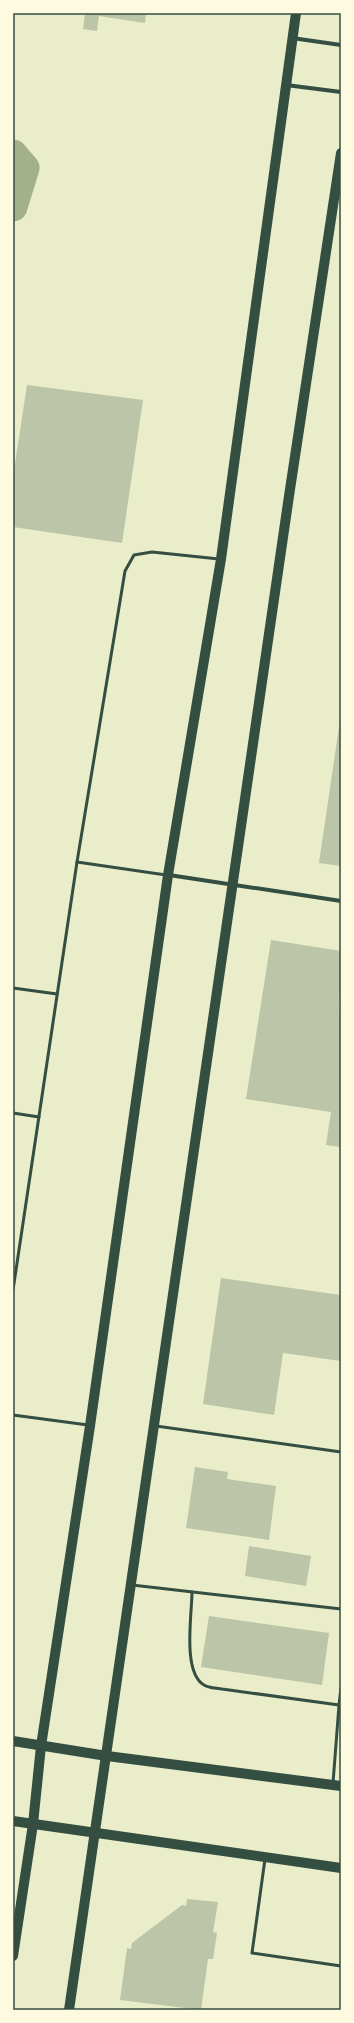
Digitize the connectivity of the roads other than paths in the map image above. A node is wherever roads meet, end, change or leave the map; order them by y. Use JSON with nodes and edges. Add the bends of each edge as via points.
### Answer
{"nodes":[{"id":1,"x":296,"y":13,"type":"edge"},
{"id":2,"x":292,"y":38,"type":"junction"},
{"id":3,"x":341,"y":46,"type":"edge"},
{"id":4,"x":285,"y":84,"type":"junction"},
{"id":5,"x":341,"y":92,"type":"edge"},
{"id":6,"x":341,"y":153,"type":"edge"},
{"id":7,"x":221,"y":559,"type":"junction"},
{"id":8,"x":77,"y":862,"type":"junction"},
{"id":9,"x":168,"y":875,"type":"junction"},
{"id":10,"x":233,"y":886,"type":"junction"},
{"id":11,"x":341,"y":901,"type":"edge"},
{"id":12,"x":13,"y":988,"type":"edge"},
{"id":13,"x":57,"y":994,"type":"junction"},
{"id":14,"x":13,"y":1113,"type":"edge"},
{"id":15,"x":39,"y":1117,"type":"junction"},
{"id":16,"x":13,"y":1290,"type":"edge"},
{"id":17,"x":13,"y":1415,"type":"edge"},
{"id":18,"x":90,"y":1426,"type":"junction"},
{"id":19,"x":155,"y":1426,"type":"junction"},
{"id":20,"x":341,"y":1452,"type":"edge"},
{"id":21,"x":132,"y":1585,"type":"junction"},
{"id":22,"x":192,"y":1592,"type":"junction"},
{"id":23,"x":341,"y":1609,"type":"edge"},
{"id":24,"x":341,"y":1688,"type":"edge"},
{"id":25,"x":340,"y":1705,"type":"edge"},
{"id":26,"x":13,"y":1741,"type":"edge"},
{"id":27,"x":41,"y":1746,"type":"junction"},
{"id":28,"x":107,"y":1756,"type":"junction"},
{"id":29,"x":337,"y":1785,"type":"edge"},
{"id":30,"x":13,"y":1820,"type":"edge"},
{"id":31,"x":33,"y":1824,"type":"junction"},
{"id":32,"x":96,"y":1833,"type":"junction"},
{"id":33,"x":265,"y":1857,"type":"junction"},
{"id":34,"x":341,"y":1868,"type":"edge"},
{"id":35,"x":13,"y":1956,"type":"edge"},
{"id":36,"x":341,"y":1966,"type":"edge"},
{"id":37,"x":69,"y":2010,"type":"edge"}],
"edges":[{"from":1,"to":2,"type":"main road"},
{"from":2,"to":3,"type":"street"},
{"from":2,"to":4,"type":"main road"},
{"from":4,"to":5,"type":"street"},
{"from":4,"to":7,"type":"main road"},
{"from":6,"to":10,"type":"main road"},
{"from":7,"to":8,"type":"lane","via":[[152,552],[134,556],[125,571]]},
{"from":7,"to":9,"type":"main road"},
{"from":8,"to":9,"type":"lane"},
{"from":8,"to":13,"type":"lane"},
{"from":9,"to":10,"type":"street"},
{"from":9,"to":18,"type":"main road"},
{"from":10,"to":11,"type":"street"},
{"from":10,"to":19,"type":"main road"},
{"from":12,"to":13,"type":"lane"},
{"from":13,"to":15,"type":"lane"},
{"from":14,"to":15,"type":"lane"},
{"from":15,"to":16,"type":"lane"},
{"from":17,"to":18,"type":"lane"},
{"from":18,"to":27,"type":"main road"},
{"from":19,"to":20,"type":"lane"},
{"from":19,"to":21,"type":"main road"},
{"from":21,"to":22,"type":"lane"},
{"from":21,"to":28,"type":"main road"},
{"from":22,"to":23,"type":"lane"},
{"from":22,"to":25,"type":"lane","via":[[190,1662],[194,1675],[204,1685]]},
{"from":24,"to":25,"type":"lane"},
{"from":25,"to":29,"type":"lane"},
{"from":26,"to":27,"type":"main road"},
{"from":27,"to":28,"type":"main road"},
{"from":27,"to":31,"type":"main road"},
{"from":28,"to":29,"type":"main road"},
{"from":28,"to":32,"type":"main road"},
{"from":30,"to":31,"type":"main road"},
{"from":31,"to":32,"type":"main road"},
{"from":31,"to":35,"type":"main road"},
{"from":32,"to":33,"type":"main road"},
{"from":32,"to":37,"type":"main road"},
{"from":33,"to":34,"type":"main road"},
{"from":33,"to":36,"type":"lane","via":[[252,1953]]}]}
